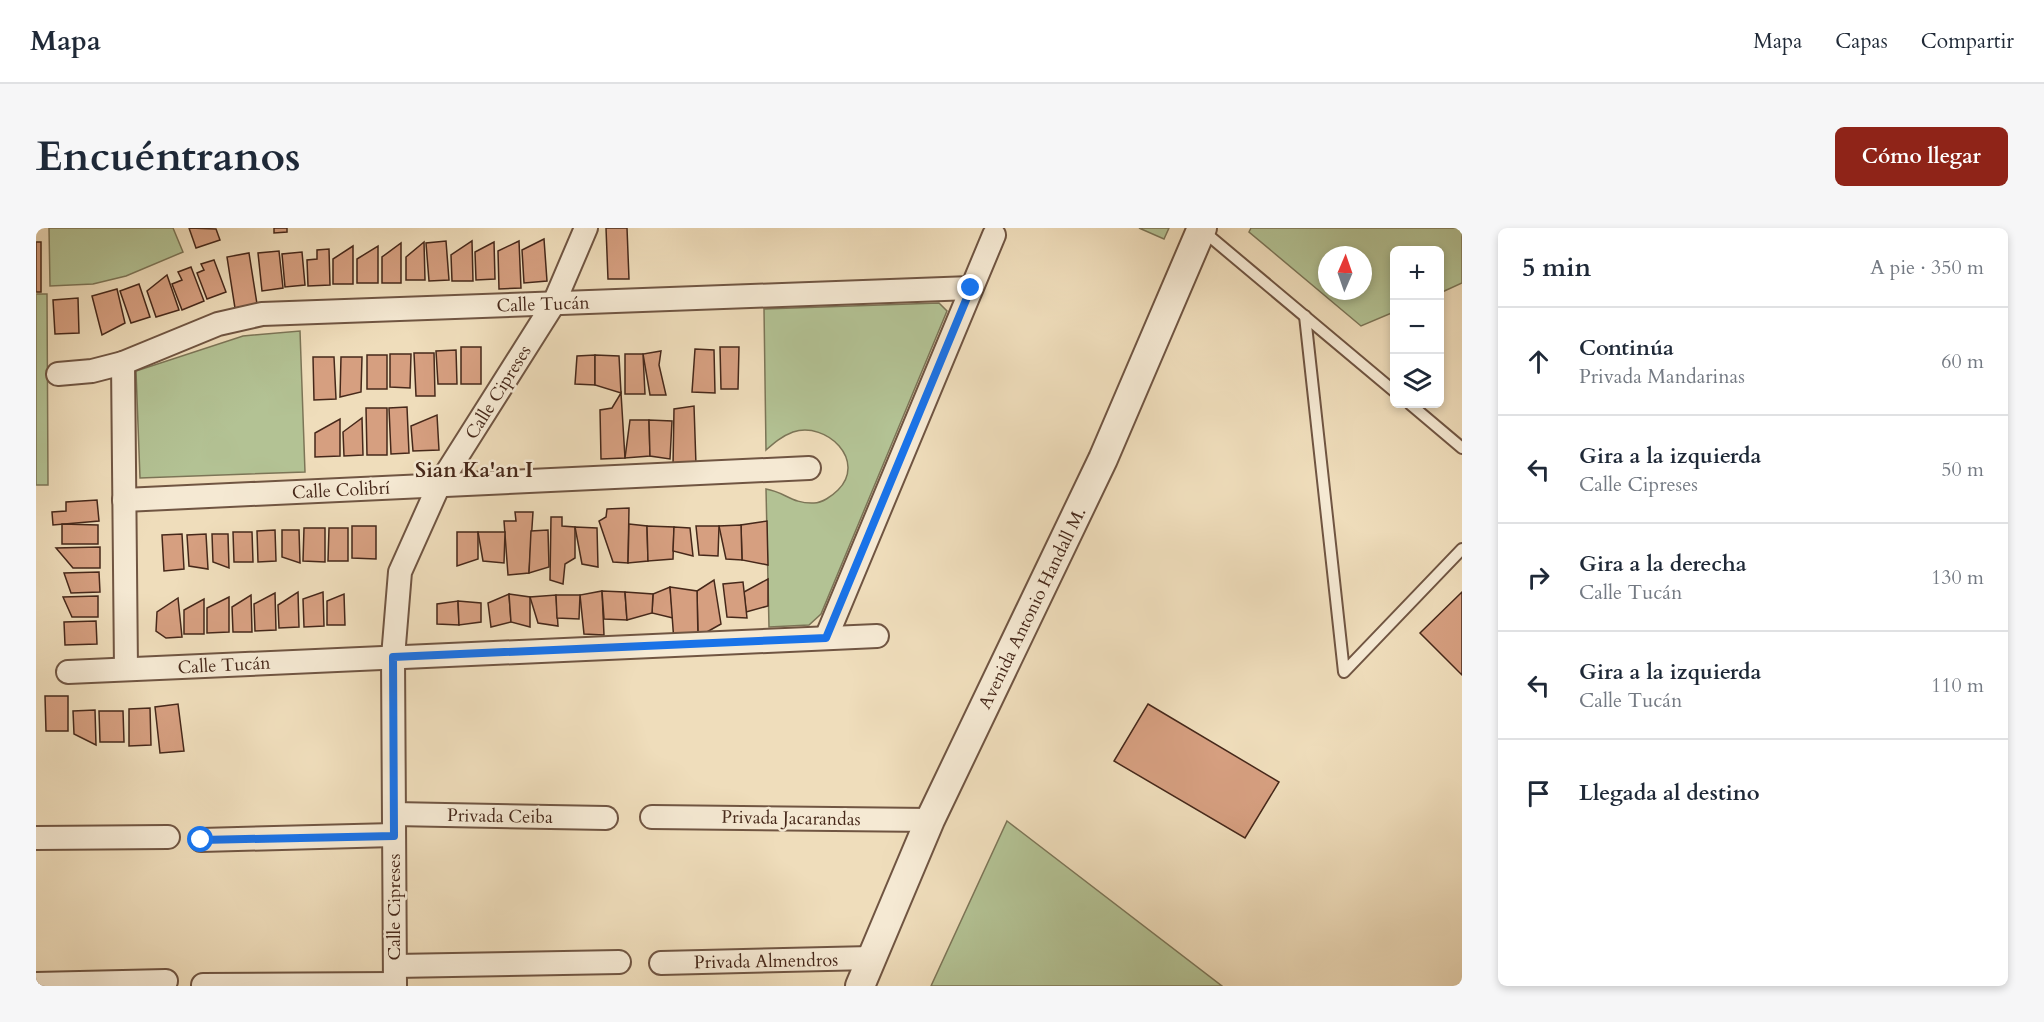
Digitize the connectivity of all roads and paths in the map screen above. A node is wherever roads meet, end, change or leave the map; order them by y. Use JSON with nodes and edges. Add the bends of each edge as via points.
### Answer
{"nodes":[{"id":1,"x":586,"y":228,"type":"edge"},
{"id":2,"x":1202,"y":229,"type":"edge"},
{"id":3,"x":994,"y":235,"type":"dead end"},
{"id":4,"x":971,"y":288,"type":"junction"},
{"id":5,"x":554,"y":303,"type":"junction"},
{"id":6,"x":1305,"y":316,"type":"junction"},
{"id":7,"x":123,"y":363,"type":"junction"},
{"id":8,"x":58,"y":374,"type":"dead end"},
{"id":9,"x":1390,"y":387,"type":"edge"},
{"id":10,"x":1415,"y":408,"type":"edge"},
{"id":11,"x":1462,"y":447,"type":"edge"},
{"id":12,"x":809,"y":468,"type":"dead end"},
{"id":13,"x":439,"y":485,"type":"junction"},
{"id":14,"x":124,"y":500,"type":"junction"},
{"id":15,"x":1462,"y":549,"type":"edge"},
{"id":16,"x":877,"y":636,"type":"dead end"},
{"id":17,"x":826,"y":638,"type":"junction"},
{"id":18,"x":393,"y":657,"type":"junction"},
{"id":19,"x":126,"y":669,"type":"junction"},
{"id":20,"x":68,"y":672,"type":"dead end"},
{"id":21,"x":652,"y":817,"type":"dead end"},
{"id":22,"x":606,"y":818,"type":"dead end"},
{"id":23,"x":930,"y":820,"type":"junction"},
{"id":24,"x":394,"y":825,"type":"junction"},
{"id":25,"x":168,"y":837,"type":"dead end"},
{"id":26,"x":36,"y":838,"type":"edge"},
{"id":27,"x":201,"y":840,"type":"dead end"},
{"id":28,"x":871,"y":958,"type":"junction"},
{"id":29,"x":619,"y":962,"type":"dead end"},
{"id":30,"x":661,"y":963,"type":"dead end"},
{"id":31,"x":395,"y":979,"type":"edge"},
{"id":32,"x":166,"y":981,"type":"dead end"},
{"id":33,"x":36,"y":984,"type":"edge"},
{"id":34,"x":204,"y":985,"type":"edge"},
{"id":35,"x":860,"y":986,"type":"edge"}],
"edges":[{"from":1,"to":5,"type":"street","name":"Calle Cipreses"},
{"from":2,"to":6,"type":"lane"},
{"from":2,"to":23,"type":"street","name":"Avenida Antonio Handall M.","via":[[1103,459]]},
{"from":3,"to":4,"type":"street"},
{"from":4,"to":5,"type":"street","name":"Calle Tucán"},
{"from":4,"to":17,"type":"street"},
{"from":5,"to":7,"type":"street","name":"Calle Tucán","via":[[262,314],[218,324]]},
{"from":5,"to":13,"type":"street","name":"Calle Cipreses"},
{"from":6,"to":9,"type":"lane"},
{"from":6,"to":15,"type":"lane","via":[[1344,672]]},
{"from":7,"to":8,"type":"street","name":"Calle Tucán"},
{"from":7,"to":14,"type":"street"},
{"from":10,"to":11,"type":"lane"},
{"from":12,"to":13,"type":"street","name":"Calle Colibrí"},
{"from":13,"to":14,"type":"street","name":"Calle Colibrí"},
{"from":13,"to":18,"type":"street","name":"Calle Cipreses","via":[[400,572]]},
{"from":14,"to":19,"type":"street"},
{"from":16,"to":17,"type":"street","name":"Calle Tucán"},
{"from":17,"to":18,"type":"street","name":"Calle Tucán"},
{"from":18,"to":19,"type":"street","name":"Calle Tucán"},
{"from":18,"to":24,"type":"street","name":"Calle Cipreses"},
{"from":19,"to":20,"type":"street","name":"Calle Tucán"},
{"from":21,"to":23,"type":"street","name":"Privada Jacarandas"},
{"from":22,"to":24,"type":"street","name":"Privada Ceiba"},
{"from":23,"to":28,"type":"street","name":"Avenida Antonio Handall M."},
{"from":24,"to":27,"type":"street","name":"Privada Ceiba"},
{"from":24,"to":31,"type":"street","name":"Calle Cipreses"},
{"from":25,"to":26,"type":"street"},
{"from":28,"to":30,"type":"street","name":"Privada Almendros"},
{"from":28,"to":35,"type":"street","name":"Avenida Antonio Handall M."},
{"from":29,"to":31,"type":"street"},
{"from":31,"to":34,"type":"street"},
{"from":32,"to":33,"type":"street"}]}
